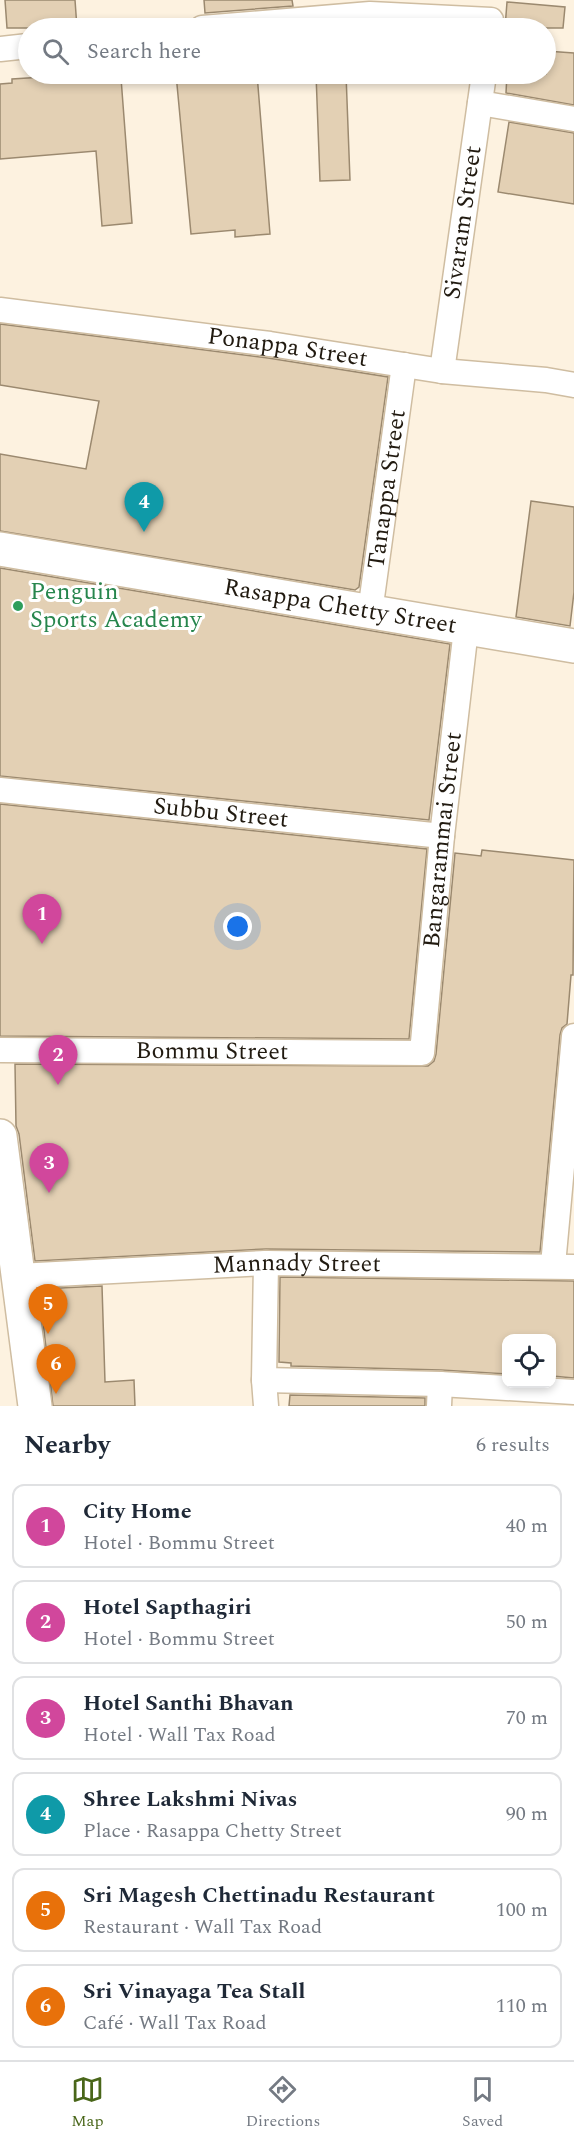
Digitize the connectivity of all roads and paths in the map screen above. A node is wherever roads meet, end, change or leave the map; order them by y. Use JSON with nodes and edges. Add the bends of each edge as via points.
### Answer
{"nodes":[{"id":1,"x":492,"y":16,"type":"edge"},
{"id":2,"x":322,"y":18,"type":"edge"},
{"id":3,"x":18,"y":47,"type":"edge"},
{"id":4,"x":0,"y":50,"type":"edge"},
{"id":5,"x":483,"y":84,"type":"edge"},
{"id":6,"x":480,"y":104,"type":"junction"},
{"id":7,"x":574,"y":120,"type":"edge"},
{"id":8,"x":0,"y":310,"type":"edge"},
{"id":9,"x":404,"y":365,"type":"junction"},
{"id":10,"x":442,"y":371,"type":"junction"},
{"id":11,"x":574,"y":386,"type":"edge"},
{"id":12,"x":0,"y":549,"type":"edge"},
{"id":13,"x":370,"y":612,"type":"junction"},
{"id":14,"x":466,"y":629,"type":"junction"},
{"id":15,"x":574,"y":646,"type":"edge"},
{"id":16,"x":0,"y":790,"type":"edge"},
{"id":17,"x":442,"y":836,"type":"junction"},
{"id":18,"x":574,"y":1036,"type":"edge"},
{"id":19,"x":0,"y":1050,"type":"edge"},
{"id":20,"x":422,"y":1053,"type":"joint"},
{"id":21,"x":0,"y":1136,"type":"edge"},
{"id":22,"x":266,"y":1263,"type":"junction"},
{"id":23,"x":563,"y":1266,"type":"edge"},
{"id":24,"x":18,"y":1276,"type":"junction"},
{"id":25,"x":264,"y":1380,"type":"junction"},
{"id":26,"x":439,"y":1395,"type":"edge"},
{"id":27,"x":567,"y":1397,"type":"edge"},
{"id":28,"x":35,"y":1406,"type":"edge"},
{"id":29,"x":266,"y":1406,"type":"edge"}],
"edges":[{"from":1,"to":2,"type":"street","via":[[370,14]]},
{"from":3,"to":4,"type":"street"},
{"from":5,"to":6,"type":"street","name":"Sivaram Street"},
{"from":6,"to":7,"type":"street"},
{"from":6,"to":10,"type":"street","name":"Sivaram Street"},
{"from":8,"to":9,"type":"street","name":"Ponappa Street"},
{"from":9,"to":10,"type":"street","name":"Ponappa Street"},
{"from":9,"to":13,"type":"street","name":"Tanappa Street"},
{"from":10,"to":11,"type":"street","name":"Ponappa Street"},
{"from":12,"to":13,"type":"street","name":"Rasappa Chetty Street"},
{"from":13,"to":14,"type":"street","name":"Rasappa Chetty Street"},
{"from":14,"to":15,"type":"street","name":"Rasappa Chetty Street"},
{"from":14,"to":17,"type":"street","name":"Bangarammai Street"},
{"from":16,"to":17,"type":"street","name":"Subbu Street"},
{"from":17,"to":20,"type":"street","name":"Bangarammai Street"},
{"from":18,"to":23,"type":"street"},
{"from":19,"to":20,"type":"street","name":"Bommu Street"},
{"from":21,"to":24,"type":"street"},
{"from":22,"to":23,"type":"street","name":"Mannady Street"},
{"from":22,"to":24,"type":"street","name":"Mannady Street"},
{"from":22,"to":25,"type":"street"},
{"from":24,"to":28,"type":"street"},
{"from":25,"to":26,"type":"street"},
{"from":25,"to":29,"type":"street"},
{"from":26,"to":27,"type":"street"}]}
